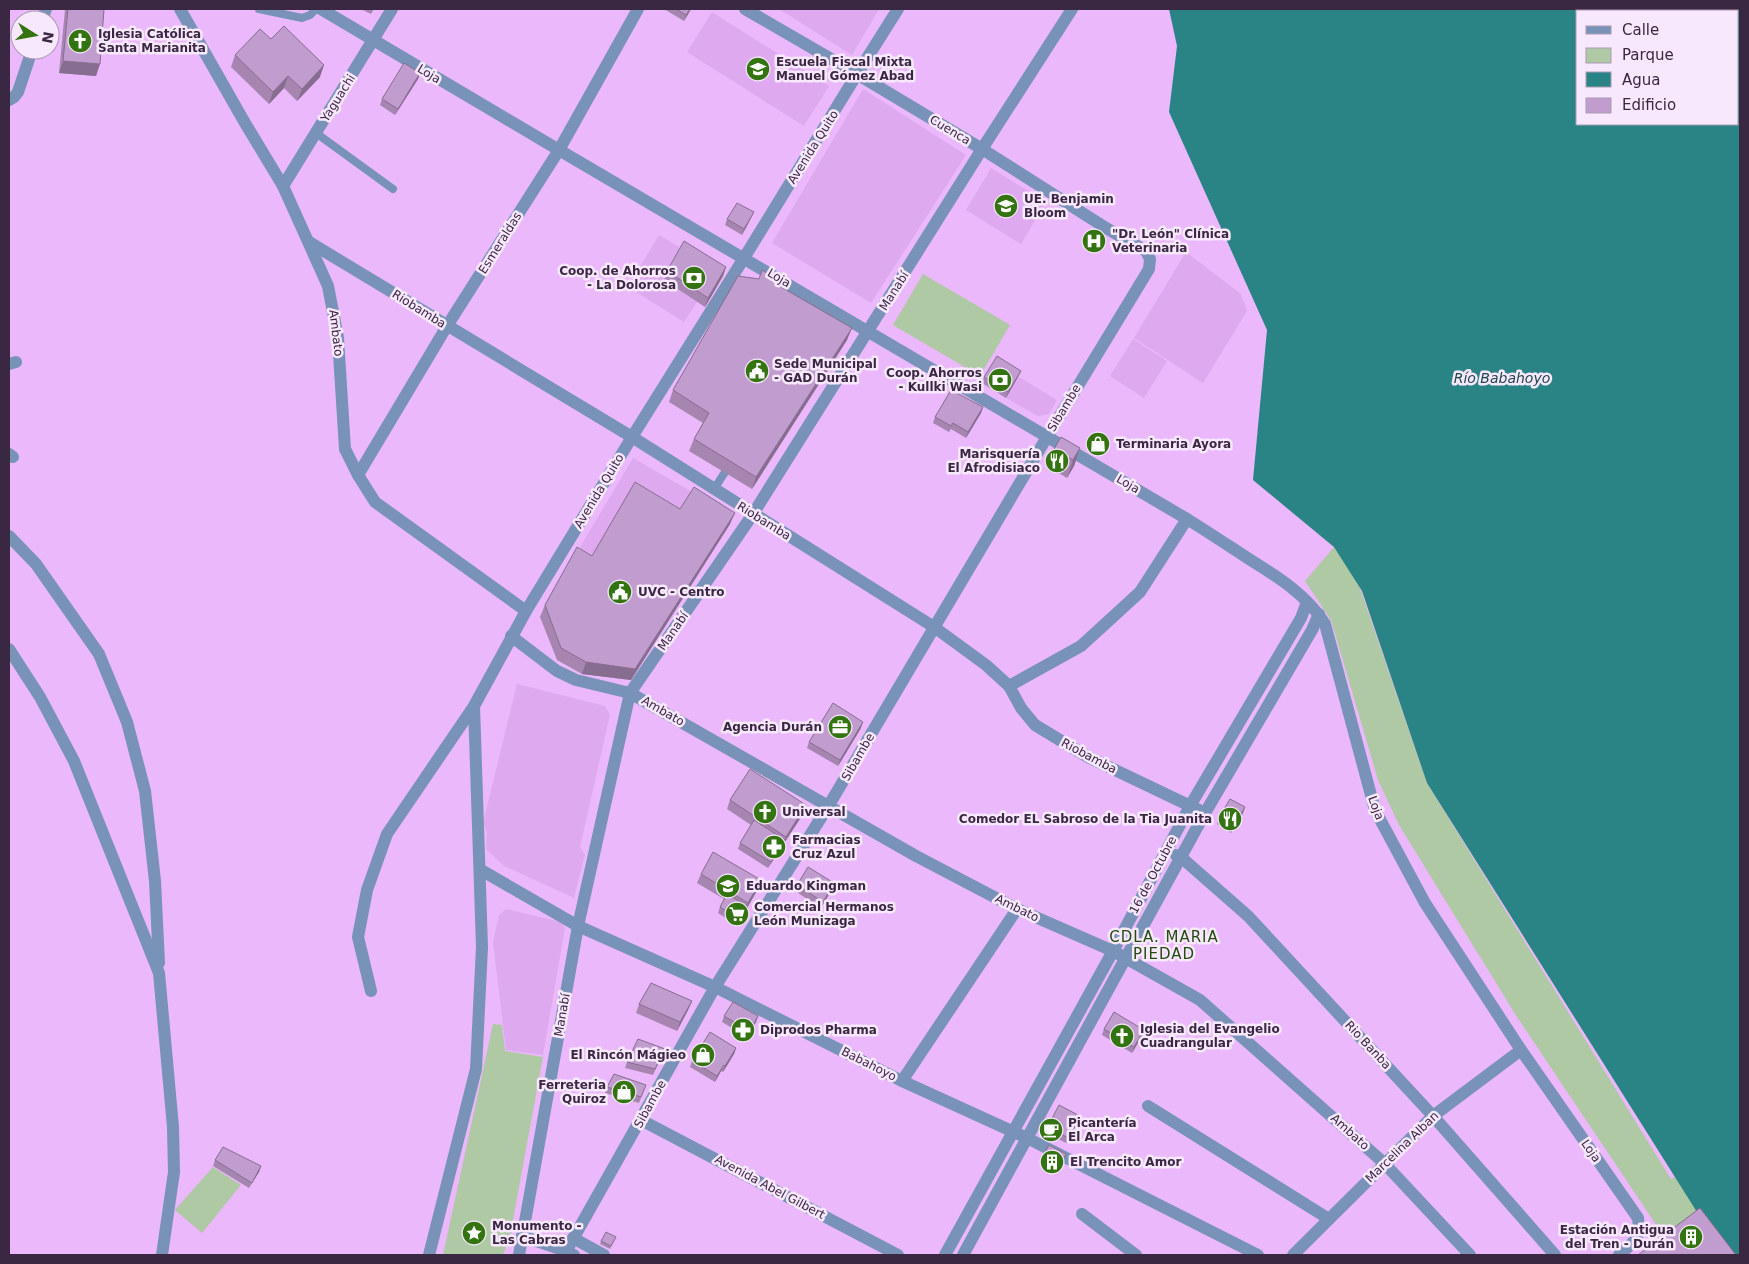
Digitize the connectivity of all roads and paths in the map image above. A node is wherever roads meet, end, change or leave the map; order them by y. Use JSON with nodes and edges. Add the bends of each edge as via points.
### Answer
{"nodes":[{"id":1,"x":180,"y":9,"type":"edge"},
{"id":2,"x":259,"y":9,"type":"edge"},
{"id":3,"x":316,"y":9,"type":"edge"},
{"id":4,"x":321,"y":9,"type":"edge"},
{"id":5,"x":392,"y":9,"type":"edge"},
{"id":6,"x":638,"y":9,"type":"edge"},
{"id":7,"x":745,"y":9,"type":"edge"},
{"id":8,"x":898,"y":9,"type":"edge"},
{"id":9,"x":1072,"y":9,"type":"edge"},
{"id":10,"x":374,"y":41,"type":"junction"},
{"id":11,"x":29,"y":60,"type":"edge"},
{"id":12,"x":857,"y":74,"type":"junction"},
{"id":13,"x":9,"y":100,"type":"edge"},
{"id":14,"x":316,"y":133,"type":"junction"},
{"id":15,"x":982,"y":149,"type":"junction"},
{"id":16,"x":559,"y":150,"type":"junction"},
{"id":17,"x":284,"y":186,"type":"junction"},
{"id":18,"x":393,"y":190,"type":"dead end"},
{"id":19,"x":309,"y":242,"type":"junction"},
{"id":20,"x":744,"y":258,"type":"junction"},
{"id":21,"x":1150,"y":259,"type":"joint"},
{"id":22,"x":447,"y":326,"type":"junction"},
{"id":23,"x":869,"y":331,"type":"junction"},
{"id":24,"x":632,"y":437,"type":"junction"},
{"id":25,"x":1047,"y":437,"type":"junction"},
{"id":26,"x":732,"y":460,"type":"edge"},
{"id":27,"x":358,"y":475,"type":"junction"},
{"id":28,"x":714,"y":489,"type":"junction"},
{"id":29,"x":753,"y":514,"type":"junction"},
{"id":30,"x":1187,"y":519,"type":"junction"},
{"id":31,"x":9,"y":536,"type":"edge"},
{"id":32,"x":1307,"y":602,"type":"junction"},
{"id":33,"x":526,"y":610,"type":"junction"},
{"id":34,"x":1319,"y":614,"type":"junction"},
{"id":35,"x":934,"y":628,"type":"junction"},
{"id":36,"x":511,"y":636,"type":"junction"},
{"id":37,"x":9,"y":649,"type":"edge"},
{"id":38,"x":1009,"y":686,"type":"junction"},
{"id":39,"x":630,"y":692,"type":"junction"},
{"id":40,"x":474,"y":706,"type":"junction"},
{"id":41,"x":829,"y":806,"type":"junction"},
{"id":42,"x":1190,"y":806,"type":"junction"},
{"id":43,"x":1205,"y":813,"type":"junction"},
{"id":44,"x":1167,"y":850,"type":"junction"},
{"id":45,"x":1182,"y":858,"type":"junction"},
{"id":46,"x":480,"y":870,"type":"junction"},
{"id":47,"x":1017,"y":909,"type":"junction"},
{"id":48,"x":578,"y":926,"type":"junction"},
{"id":49,"x":1113,"y":951,"type":"junction"},
{"id":50,"x":1127,"y":958,"type":"junction"},
{"id":51,"x":159,"y":973,"type":"junction"},
{"id":52,"x":715,"y":987,"type":"junction"},
{"id":53,"x":371,"y":991,"type":"dead end"},
{"id":54,"x":1521,"y":1050,"type":"junction"},
{"id":55,"x":902,"y":1081,"type":"junction"},
{"id":56,"x":1148,"y":1106,"type":"dead end"},
{"id":57,"x":1433,"y":1116,"type":"junction"},
{"id":58,"x":641,"y":1120,"type":"junction"},
{"id":59,"x":1013,"y":1132,"type":"junction"},
{"id":60,"x":1027,"y":1138,"type":"junction"},
{"id":61,"x":1384,"y":1163,"type":"junction"},
{"id":62,"x":1082,"y":1214,"type":"dead end"},
{"id":63,"x":1329,"y":1219,"type":"junction"},
{"id":64,"x":522,"y":1236,"type":"junction"},
{"id":65,"x":573,"y":1238,"type":"junction"},
{"id":66,"x":568,"y":1254,"type":"edge"},
{"id":67,"x":162,"y":1255,"type":"edge"},
{"id":68,"x":429,"y":1255,"type":"edge"},
{"id":69,"x":519,"y":1255,"type":"edge"},
{"id":70,"x":604,"y":1255,"type":"edge"},
{"id":71,"x":898,"y":1255,"type":"edge"},
{"id":72,"x":946,"y":1255,"type":"edge"},
{"id":73,"x":963,"y":1255,"type":"edge"},
{"id":74,"x":1136,"y":1255,"type":"edge"},
{"id":75,"x":1258,"y":1255,"type":"edge"},
{"id":76,"x":1293,"y":1255,"type":"edge"},
{"id":77,"x":1470,"y":1255,"type":"edge"},
{"id":78,"x":1555,"y":1255,"type":"edge"},
{"id":79,"x":1619,"y":1255,"type":"edge"}],
"edges":[{"from":1,"to":17,"type":"street","name":"Ambato"},
{"from":2,"to":3,"type":"lane","via":[[302,18]]},
{"from":4,"to":10,"type":"street","name":"Loja"},
{"from":5,"to":10,"type":"street","name":"Yaguachi"},
{"from":6,"to":16,"type":"street","name":"Esmeraldas"},
{"from":7,"to":12,"type":"street","name":"Cuenca"},
{"from":8,"to":12,"type":"street","name":"Avenida Quito"},
{"from":9,"to":15,"type":"street","name":"Manabí"},
{"from":10,"to":14,"type":"street","name":"Yaguachi"},
{"from":10,"to":16,"type":"street","name":"Loja"},
{"from":11,"to":13,"type":"street","via":[[18,92]]},
{"from":12,"to":15,"type":"street","name":"Cuenca"},
{"from":12,"to":20,"type":"street","name":"Avenida Quito"},
{"from":14,"to":17,"type":"street","name":"Yaguachi"},
{"from":14,"to":18,"type":"lane"},
{"from":15,"to":21,"type":"street","name":"Cuenca","via":[[1146,251]]},
{"from":15,"to":23,"type":"street","name":"Manabí"},
{"from":16,"to":20,"type":"street","name":"Loja"},
{"from":16,"to":22,"type":"street","name":"Esmeraldas"},
{"from":17,"to":19,"type":"street","name":"Ambato"},
{"from":19,"to":22,"type":"street","name":"Riobamba"},
{"from":19,"to":27,"type":"street","name":"Ambato","via":[[328,286],[338,338],[345,449]]},
{"from":20,"to":23,"type":"street","name":"Loja"},
{"from":20,"to":24,"type":"street","name":"Avenida Quito"},
{"from":21,"to":25,"type":"street","name":"Sibambe","via":[[1149,268]]},
{"from":22,"to":24,"type":"street","name":"Riobamba"},
{"from":22,"to":27,"type":"street","name":"Esmeraldas"},
{"from":23,"to":25,"type":"street","name":"Loja"},
{"from":23,"to":29,"type":"street","name":"Manabí"},
{"from":24,"to":28,"type":"street","name":"Riobamba"},
{"from":24,"to":33,"type":"street","name":"Avenida Quito","via":[[558,567]]},
{"from":25,"to":30,"type":"street","name":"Loja"},
{"from":25,"to":35,"type":"street","name":"Sibambe"},
{"from":26,"to":28,"type":"lane"},
{"from":27,"to":33,"type":"street","name":"Ambato","via":[[375,502]]},
{"from":28,"to":29,"type":"street","name":"Riobamba"},
{"from":29,"to":35,"type":"street","name":"Riobamba"},
{"from":29,"to":39,"type":"street","name":"Manabí"},
{"from":30,"to":32,"type":"street","name":"Loja","via":[[1287,583]]},
{"from":30,"to":38,"type":"street","via":[[1140,592],[1081,646]]},
{"from":31,"to":51,"type":"street","via":[[36,564],[99,654],[127,722],[145,791],[155,881]]},
{"from":32,"to":34,"type":"street","name":"Loja"},
{"from":32,"to":42,"type":"street","name":"16 de Octubre","via":[[1301,618]]},
{"from":33,"to":36,"type":"street","name":"Avenida Quito"},
{"from":34,"to":43,"type":"street","name":"16 de Octubre"},
{"from":34,"to":54,"type":"street","name":"Loja","via":[[1328,632],[1375,810],[1425,903]]},
{"from":35,"to":38,"type":"street","name":"Riobamba","via":[[986,665]]},
{"from":35,"to":41,"type":"street","name":"Sibambe"},
{"from":36,"to":39,"type":"street","name":"Ambato","via":[[557,671],[576,680]]},
{"from":36,"to":40,"type":"street","name":"Avenida Quito"},
{"from":37,"to":51,"type":"street","via":[[40,697],[74,761]]},
{"from":38,"to":42,"type":"street","name":"Riobamba","via":[[1035,725],[1088,758]]},
{"from":39,"to":41,"type":"street","name":"Ambato"},
{"from":39,"to":48,"type":"street","name":"Manabí"},
{"from":40,"to":46,"type":"street"},
{"from":40,"to":53,"type":"street","name":"Avenida Quito","via":[[387,834],[367,890],[358,937]]},
{"from":41,"to":47,"type":"street","name":"Ambato"},
{"from":41,"to":52,"type":"street","name":"Sibambe"},
{"from":42,"to":43,"type":"street","name":"Riobamba"},
{"from":42,"to":44,"type":"street","name":"16 de Octubre"},
{"from":43,"to":45,"type":"street","name":"16 de Octubre"},
{"from":44,"to":45,"type":"street","name":"Rio Banba"},
{"from":44,"to":49,"type":"street","name":"16 de Octubre"},
{"from":45,"to":50,"type":"street","name":"16 de Octubre"},
{"from":45,"to":57,"type":"street","name":"Rio Banba","via":[[1248,916]]},
{"from":46,"to":48,"type":"street","name":"Babahoyo"},
{"from":46,"to":68,"type":"street","via":[[482,947],[476,1069]]},
{"from":47,"to":49,"type":"street","name":"Ambato"},
{"from":47,"to":55,"type":"street"},
{"from":48,"to":52,"type":"street","name":"Babahoyo"},
{"from":48,"to":64,"type":"street","name":"Manabí"},
{"from":49,"to":50,"type":"street","name":"Ambato"},
{"from":49,"to":59,"type":"street","name":"16 de Octubre"},
{"from":50,"to":60,"type":"street","name":"16 de Octubre"},
{"from":50,"to":61,"type":"street","name":"Ambato","via":[[1200,1000]]},
{"from":51,"to":67,"type":"street","via":[[174,1163]]},
{"from":52,"to":55,"type":"street","name":"Babahoyo"},
{"from":52,"to":58,"type":"street","name":"Sibambe"},
{"from":54,"to":57,"type":"street","name":"Marcelina Alban"},
{"from":54,"to":79,"type":"street","name":"Loja","via":[[1638,1218],[1640,1232]]},
{"from":55,"to":59,"type":"street","name":"Babahoyo"},
{"from":56,"to":63,"type":"street"},
{"from":57,"to":61,"type":"street","name":"Marcelina Alban"},
{"from":57,"to":78,"type":"street","name":"Rio Banba"},
{"from":58,"to":65,"type":"street","name":"Sibambe"},
{"from":58,"to":71,"type":"street","name":"Avenida Abel Gilbert"},
{"from":59,"to":60,"type":"street","name":"Babahoyo"},
{"from":59,"to":72,"type":"street","name":"16 de Octubre"},
{"from":60,"to":73,"type":"street","name":"16 de Octubre"},
{"from":60,"to":75,"type":"street","name":"Babahoyo"},
{"from":61,"to":63,"type":"street","name":"Marcelina Alban"},
{"from":61,"to":77,"type":"street","name":"Ambato"},
{"from":62,"to":74,"type":"street"},
{"from":63,"to":76,"type":"street","name":"Marcelina Alban"},
{"from":64,"to":66,"type":"street"},
{"from":64,"to":69,"type":"street","name":"Manabí"},
{"from":65,"to":66,"type":"street","name":"Sibambe"},
{"from":65,"to":70,"type":"street"}]}
